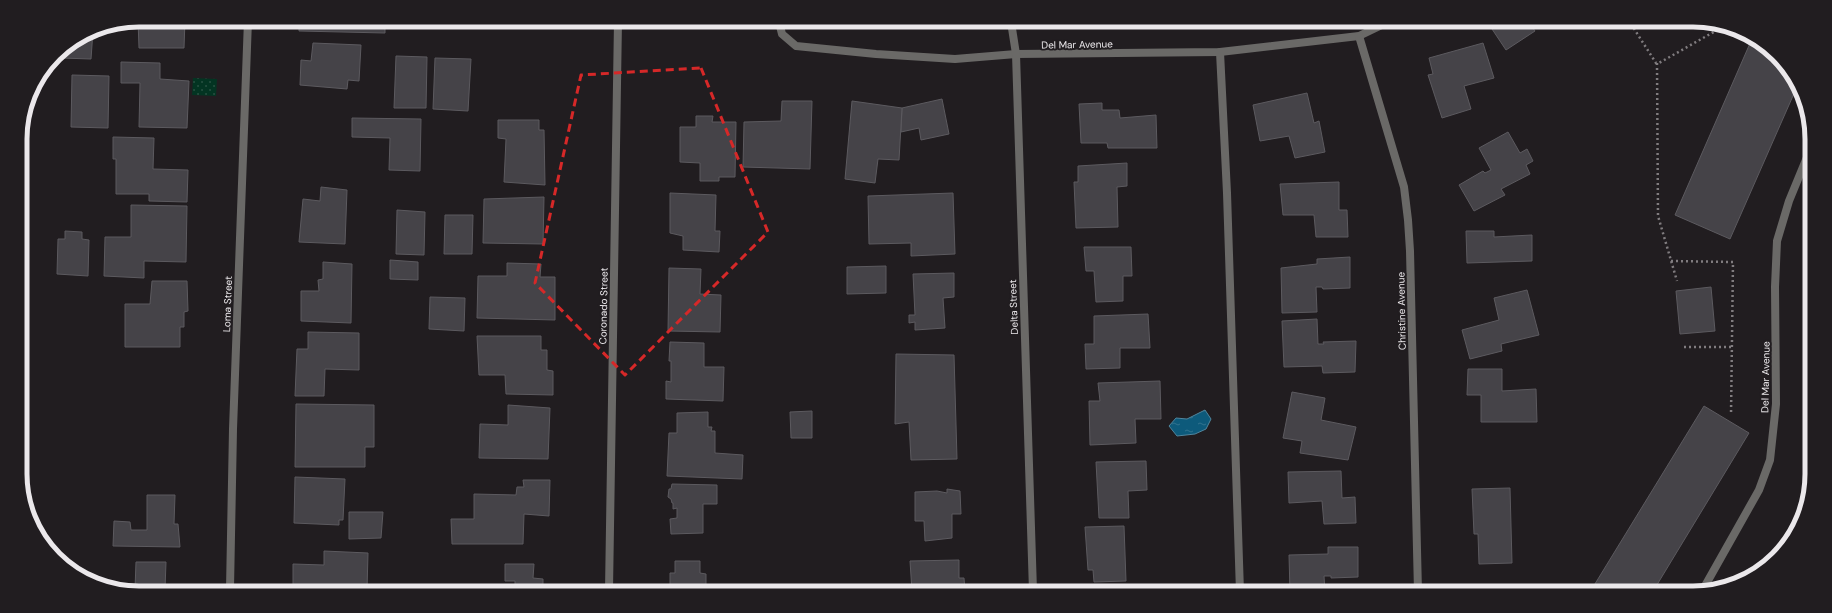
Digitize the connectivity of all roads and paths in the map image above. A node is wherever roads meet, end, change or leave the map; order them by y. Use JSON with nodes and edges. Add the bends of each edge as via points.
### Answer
{"nodes":[{"id":1,"x":248,"y":27,"type":"edge"},
{"id":2,"x":618,"y":27,"type":"edge"},
{"id":3,"x":780,"y":27,"type":"edge"},
{"id":4,"x":1012,"y":27,"type":"edge"},
{"id":5,"x":1378,"y":27,"type":"edge"},
{"id":6,"x":1633,"y":27,"type":"edge"},
{"id":7,"x":1717,"y":30,"type":"edge"},
{"id":8,"x":1359,"y":36,"type":"junction"},
{"id":9,"x":1220,"y":52,"type":"junction"},
{"id":10,"x":1016,"y":54,"type":"junction"},
{"id":11,"x":1657,"y":63,"type":"junction"},
{"id":12,"x":1805,"y":162,"type":"edge"},
{"id":13,"x":1671,"y":261,"type":"junction"},
{"id":14,"x":1677,"y":281,"type":"dead end"},
{"id":15,"x":1684,"y":347,"type":"dead end"},
{"id":16,"x":1732,"y":347,"type":"junction"},
{"id":17,"x":1731,"y":415,"type":"dead end"},
{"id":18,"x":1705,"y":585,"type":"edge"},
{"id":19,"x":230,"y":586,"type":"edge"},
{"id":20,"x":609,"y":586,"type":"edge"},
{"id":21,"x":1033,"y":586,"type":"edge"},
{"id":22,"x":1240,"y":586,"type":"edge"},
{"id":23,"x":1418,"y":586,"type":"edge"}],
"edges":[{"from":1,"to":19,"type":"street","name":"Loma Street","via":[[233,429]]},
{"from":2,"to":20,"type":"street","name":"Coronado Street"},
{"from":3,"to":10,"type":"street","name":"Del Mar Avenue","via":[[782,34],[796,46],[955,59]]},
{"from":4,"to":10,"type":"street","name":"Delta Street"},
{"from":5,"to":8,"type":"street","name":"Del Mar Avenue"},
{"from":6,"to":11,"type":"path"},
{"from":7,"to":11,"type":"path"},
{"from":8,"to":9,"type":"street","name":"Del Mar Avenue"},
{"from":8,"to":23,"type":"street","name":"Christine Avenue","via":[[1399,165],[1406,205],[1410,251]]},
{"from":9,"to":10,"type":"street","name":"Del Mar Avenue"},
{"from":9,"to":22,"type":"street"},
{"from":10,"to":21,"type":"street","name":"Delta Street"},
{"from":11,"to":13,"type":"path","via":[[1658,216]]},
{"from":12,"to":18,"type":"street","name":"Del Mar Avenue","via":[[1789,201],[1777,241],[1776,404],[1770,460],[1758,490]]},
{"from":13,"to":14,"type":"path"},
{"from":13,"to":16,"type":"path","via":[[1733,262]]},
{"from":15,"to":16,"type":"path"},
{"from":16,"to":17,"type":"path"}]}
